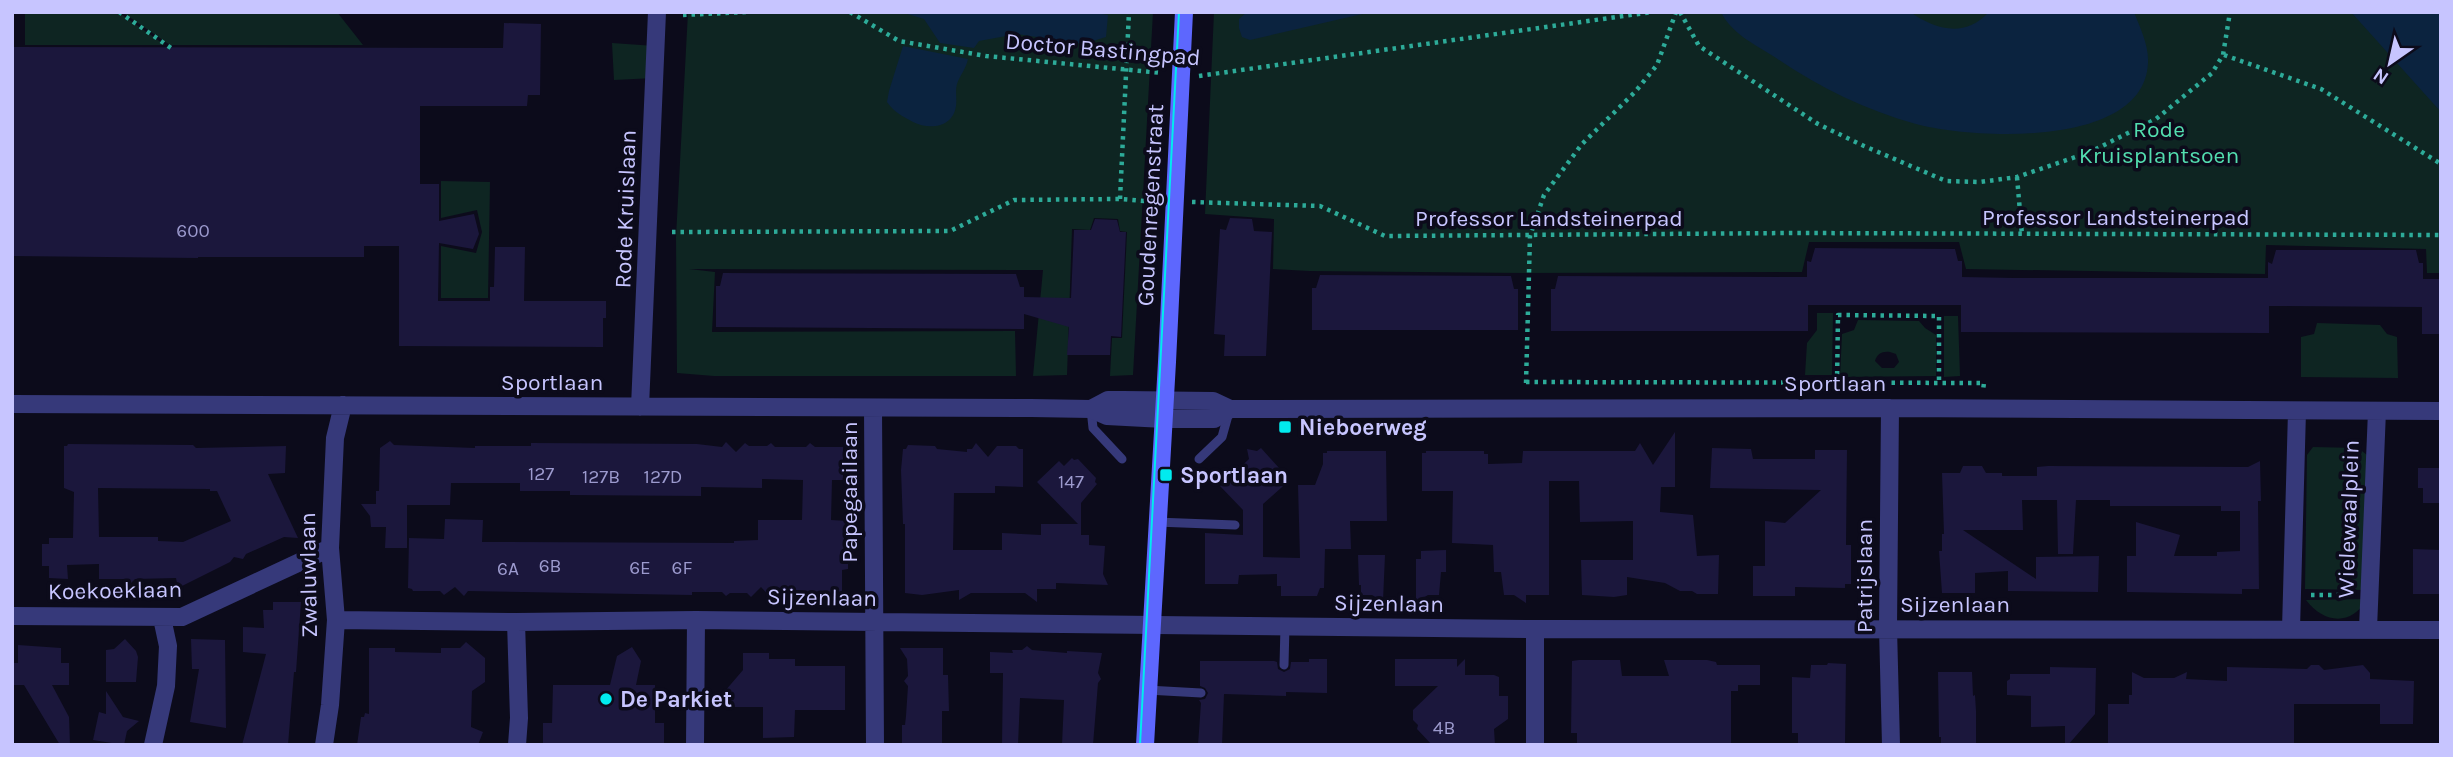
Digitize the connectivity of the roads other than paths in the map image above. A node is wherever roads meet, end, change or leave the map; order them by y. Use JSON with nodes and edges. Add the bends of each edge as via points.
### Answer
{"nodes":[{"id":1,"x":657,"y":12,"type":"edge"},
{"id":2,"x":1184,"y":12,"type":"edge"},
{"id":3,"x":1165,"y":400,"type":"junction"},
{"id":4,"x":12,"y":404,"type":"edge"},
{"id":5,"x":343,"y":405,"type":"junction"},
{"id":6,"x":640,"y":407,"type":"junction"},
{"id":7,"x":873,"y":408,"type":"junction"},
{"id":8,"x":1889,"y":408,"type":"junction"},
{"id":9,"x":1091,"y":409,"type":"junction"},
{"id":10,"x":1230,"y":409,"type":"junction"},
{"id":11,"x":2297,"y":411,"type":"junction"},
{"id":12,"x":2377,"y":411,"type":"junction"},
{"id":13,"x":2441,"y":411,"type":"edge"},
{"id":14,"x":1164,"y":419,"type":"junction"},
{"id":15,"x":1199,"y":458,"type":"dead end"},
{"id":16,"x":1122,"y":459,"type":"dead end"},
{"id":17,"x":1156,"y":522,"type":"junction"},
{"id":18,"x":1235,"y":525,"type":"dead end"},
{"id":19,"x":330,"y":548,"type":"junction"},
{"id":20,"x":12,"y":616,"type":"edge"},
{"id":21,"x":162,"y":618,"type":"junction"},
{"id":22,"x":336,"y":620,"type":"junction"},
{"id":23,"x":696,"y":620,"type":"junction"},
{"id":24,"x":516,"y":622,"type":"junction"},
{"id":25,"x":875,"y":622,"type":"junction"},
{"id":26,"x":1151,"y":624,"type":"junction"},
{"id":27,"x":1285,"y":626,"type":"junction"},
{"id":28,"x":1888,"y":628,"type":"junction"},
{"id":29,"x":1535,"y":629,"type":"junction"},
{"id":30,"x":2291,"y":629,"type":"junction"},
{"id":31,"x":2368,"y":629,"type":"junction"},
{"id":32,"x":2441,"y":630,"type":"edge"},
{"id":33,"x":1284,"y":665,"type":"dead end"},
{"id":34,"x":1147,"y":690,"type":"junction"},
{"id":35,"x":1201,"y":692,"type":"dead end"},
{"id":36,"x":153,"y":745,"type":"edge"},
{"id":37,"x":324,"y":745,"type":"edge"},
{"id":38,"x":517,"y":745,"type":"edge"},
{"id":39,"x":695,"y":745,"type":"edge"},
{"id":40,"x":875,"y":745,"type":"edge"},
{"id":41,"x":1145,"y":745,"type":"edge"},
{"id":42,"x":1535,"y":745,"type":"edge"},
{"id":43,"x":1891,"y":745,"type":"edge"}],
"edges":[{"from":1,"to":6,"type":"street","name":"Rode Kruislaan"},
{"from":2,"to":3,"type":"street","name":"Goudenregenstraat"},
{"from":3,"to":9,"type":"street","name":"Sportlaan","via":[[1108,400]]},
{"from":3,"to":10,"type":"street","name":"Sportlaan","via":[[1213,401]]},
{"from":3,"to":14,"type":"street","name":"Goudenregenstraat"},
{"from":4,"to":5,"type":"street","name":"Sportlaan"},
{"from":5,"to":6,"type":"street","name":"Sportlaan"},
{"from":5,"to":19,"type":"street","name":"Zwaluwlaan","via":[[335,438]]},
{"from":6,"to":7,"type":"street","name":"Sportlaan"},
{"from":7,"to":9,"type":"street","name":"Sportlaan"},
{"from":7,"to":25,"type":"street","name":"Papegaailaan"},
{"from":8,"to":10,"type":"street","name":"Sportlaan"},
{"from":8,"to":11,"type":"street","name":"Sportlaan"},
{"from":8,"to":28,"type":"street","name":"Patrijslaan"},
{"from":9,"to":14,"type":"street","name":"Sportlaan","via":[[1107,416]]},
{"from":9,"to":16,"type":"lane","via":[[1093,428]]},
{"from":10,"to":14,"type":"street","name":"Sportlaan","via":[[1214,419]]},
{"from":10,"to":15,"type":"lane","via":[[1222,437]]},
{"from":11,"to":12,"type":"street","name":"Sportlaan"},
{"from":11,"to":30,"type":"street"},
{"from":12,"to":13,"type":"street","name":"Sportlaan"},
{"from":12,"to":31,"type":"street","name":"Wielewaalplein"},
{"from":14,"to":17,"type":"street"},
{"from":17,"to":18,"type":"lane"},
{"from":17,"to":26,"type":"street"},
{"from":19,"to":21,"type":"street","name":"Koekoeklaan","via":[[182,618]]},
{"from":19,"to":22,"type":"street","name":"Zwaluwlaan"},
{"from":20,"to":21,"type":"street","name":"Koekoeklaan"},
{"from":21,"to":36,"type":"street","via":[[168,646],[166,685]]},
{"from":22,"to":24,"type":"street","name":"Sijzenlaan"},
{"from":22,"to":37,"type":"street","name":"Zwaluwlaan"},
{"from":23,"to":24,"type":"street","name":"Sijzenlaan"},
{"from":23,"to":25,"type":"street","name":"Sijzenlaan"},
{"from":23,"to":39,"type":"street"},
{"from":24,"to":38,"type":"street"},
{"from":25,"to":26,"type":"street","name":"Sijzenlaan"},
{"from":25,"to":40,"type":"street","name":"Papegaailaan"},
{"from":26,"to":27,"type":"street","name":"Sijzenlaan"},
{"from":26,"to":34,"type":"street"},
{"from":27,"to":29,"type":"street","name":"Sijzenlaan"},
{"from":27,"to":33,"type":"lane"},
{"from":28,"to":29,"type":"street","name":"Sijzenlaan"},
{"from":28,"to":30,"type":"street","name":"Sijzenlaan"},
{"from":28,"to":43,"type":"street","name":"Patrijslaan"},
{"from":29,"to":42,"type":"street"},
{"from":30,"to":31,"type":"street","name":"Sijzenlaan"},
{"from":31,"to":32,"type":"street","name":"Sijzenlaan"},
{"from":34,"to":35,"type":"lane"},
{"from":34,"to":41,"type":"street"}]}
